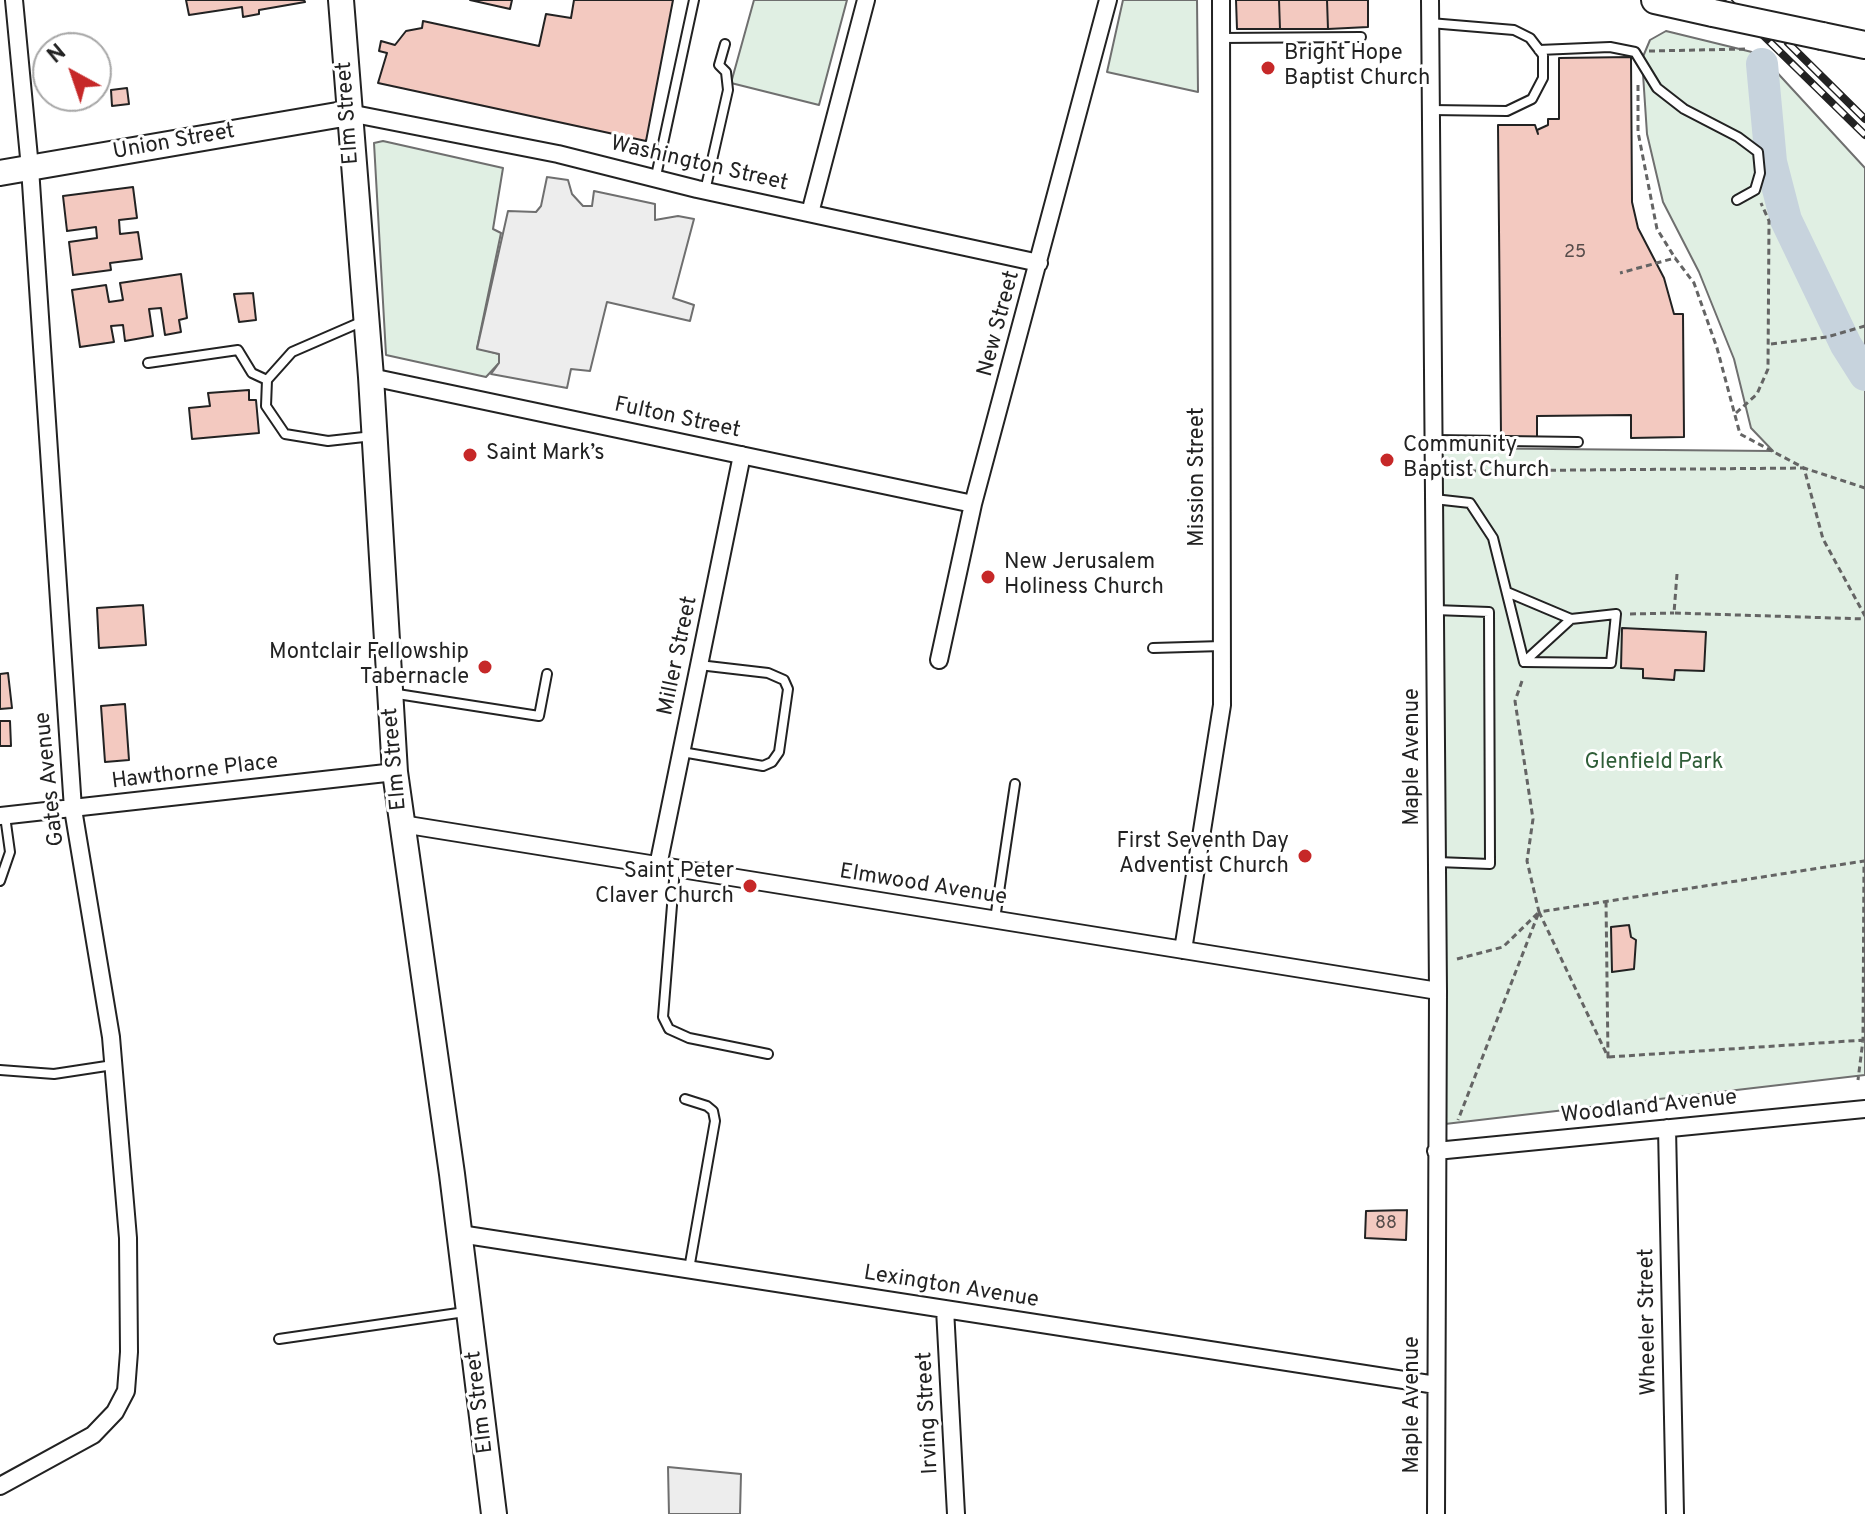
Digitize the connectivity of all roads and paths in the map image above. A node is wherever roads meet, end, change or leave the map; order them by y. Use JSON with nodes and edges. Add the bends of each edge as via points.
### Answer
{"nodes":[{"id":1,"x":14,"y":0,"type":"edge"},
{"id":2,"x":341,"y":0,"type":"edge"},
{"id":3,"x":694,"y":0,"type":"edge"},
{"id":4,"x":866,"y":0,"type":"edge"},
{"id":5,"x":1108,"y":0,"type":"edge"},
{"id":6,"x":1221,"y":0,"type":"edge"},
{"id":7,"x":1430,"y":0,"type":"edge"},
{"id":8,"x":1655,"y":0,"type":"edge"},
{"id":9,"x":1430,"y":23,"type":"junction"},
{"id":10,"x":1361,"y":37,"type":"dead end"},
{"id":11,"x":1221,"y":38,"type":"junction"},
{"id":12,"x":725,"y":44,"type":"dead end"},
{"id":13,"x":1865,"y":45,"type":"edge"},
{"id":14,"x":1746,"y":49,"type":"dead end"},
{"id":15,"x":1539,"y":50,"type":"junction"},
{"id":16,"x":1635,"y":52,"type":"junction"},
{"id":17,"x":1431,"y":110,"type":"junction"},
{"id":18,"x":349,"y":113,"type":"junction"},
{"id":19,"x":30,"y":168,"type":"junction"},
{"id":20,"x":0,"y":173,"type":"edge"},
{"id":21,"x":656,"y":176,"type":"junction"},
{"id":22,"x":1755,"y":190,"type":"junction"},
{"id":23,"x":705,"y":191,"type":"junction"},
{"id":24,"x":1737,"y":200,"type":"dead end"},
{"id":25,"x":810,"y":213,"type":"junction"},
{"id":26,"x":1675,"y":258,"type":"junction"},
{"id":27,"x":1039,"y":263,"type":"junction"},
{"id":28,"x":1620,"y":273,"type":"dead end"},
{"id":29,"x":366,"y":320,"type":"junction"},
{"id":30,"x":1865,"y":326,"type":"edge"},
{"id":31,"x":1771,"y":344,"type":"junction"},
{"id":32,"x":148,"y":363,"type":"dead end"},
{"id":33,"x":371,"y":377,"type":"junction"},
{"id":34,"x":267,"y":380,"type":"junction"},
{"id":35,"x":1736,"y":413,"type":"junction"},
{"id":36,"x":374,"y":436,"type":"junction"},
{"id":37,"x":1434,"y":440,"type":"junction"},
{"id":38,"x":1578,"y":442,"type":"dead end"},
{"id":39,"x":742,"y":455,"type":"junction"},
{"id":40,"x":1804,"y":468,"type":"junction"},
{"id":41,"x":1470,"y":471,"type":"dead end"},
{"id":42,"x":1865,"y":488,"type":"edge"},
{"id":43,"x":1434,"y":499,"type":"junction"},
{"id":44,"x":973,"y":504,"type":"junction"},
{"id":45,"x":1677,"y":574,"type":"dead end"},
{"id":46,"x":1507,"y":592,"type":"junction"},
{"id":47,"x":1435,"y":610,"type":"junction"},
{"id":48,"x":1674,"y":613,"type":"junction"},
{"id":49,"x":1616,"y":614,"type":"junction"},
{"id":50,"x":1865,"y":617,"type":"edge"},
{"id":51,"x":1571,"y":619,"type":"junction"},
{"id":52,"x":1222,"y":646,"type":"junction"},
{"id":53,"x":1153,"y":648,"type":"dead end"},
{"id":54,"x":939,"y":660,"type":"dead end"},
{"id":55,"x":1524,"y":662,"type":"junction"},
{"id":56,"x":699,"y":665,"type":"junction"},
{"id":57,"x":547,"y":674,"type":"dead end"},
{"id":58,"x":1522,"y":681,"type":"dead end"},
{"id":59,"x":391,"y":692,"type":"junction"},
{"id":60,"x":682,"y":752,"type":"junction"},
{"id":61,"x":395,"y":772,"type":"junction"},
{"id":62,"x":1015,"y":784,"type":"dead end"},
{"id":63,"x":73,"y":809,"type":"junction"},
{"id":64,"x":3,"y":816,"type":"edge"},
{"id":65,"x":402,"y":824,"type":"junction"},
{"id":66,"x":1864,"y":861,"type":"edge"},
{"id":67,"x":1437,"y":862,"type":"junction"},
{"id":68,"x":666,"y":867,"type":"junction"},
{"id":69,"x":0,"y":881,"type":"edge"},
{"id":70,"x":1606,"y":900,"type":"junction"},
{"id":71,"x":1539,"y":912,"type":"junction"},
{"id":72,"x":994,"y":920,"type":"junction"},
{"id":73,"x":1183,"y":950,"type":"junction"},
{"id":74,"x":1457,"y":959,"type":"dead end"},
{"id":75,"x":1438,"y":991,"type":"junction"},
{"id":76,"x":1864,"y":1040,"type":"edge"},
{"id":77,"x":768,"y":1054,"type":"dead end"},
{"id":78,"x":1608,"y":1057,"type":"junction"},
{"id":79,"x":113,"y":1065,"type":"junction"},
{"id":80,"x":0,"y":1070,"type":"edge"},
{"id":81,"x":1858,"y":1080,"type":"dead end"},
{"id":82,"x":685,"y":1099,"type":"dead end"},
{"id":83,"x":1865,"y":1109,"type":"edge"},
{"id":84,"x":1458,"y":1120,"type":"dead end"},
{"id":85,"x":1667,"y":1128,"type":"junction"},
{"id":86,"x":1436,"y":1151,"type":"junction"},
{"id":87,"x":460,"y":1234,"type":"junction"},
{"id":88,"x":689,"y":1270,"type":"junction"},
{"id":89,"x":945,"y":1309,"type":"junction"},
{"id":90,"x":470,"y":1311,"type":"junction"},
{"id":91,"x":279,"y":1339,"type":"dead end"},
{"id":92,"x":1436,"y":1385,"type":"junction"},
{"id":93,"x":0,"y":1486,"type":"edge"},
{"id":94,"x":494,"y":1514,"type":"edge"},
{"id":95,"x":956,"y":1514,"type":"edge"},
{"id":96,"x":1436,"y":1514,"type":"edge"},
{"id":97,"x":1675,"y":1514,"type":"edge"}],
"edges":[{"from":1,"to":19,"type":"street","name":"Gates Avenue"},
{"from":2,"to":18,"type":"street","name":"Elm Street"},
{"from":3,"to":21,"type":"lane"},
{"from":4,"to":25,"type":"street"},
{"from":5,"to":27,"type":"street","name":"New Street"},
{"from":6,"to":11,"type":"street","name":"Mission Street"},
{"from":7,"to":9,"type":"street","name":"Maple Avenue"},
{"from":8,"to":13,"type":"main road","bridge":true},
{"from":9,"to":15,"type":"lane","via":[[1514,30]]},
{"from":9,"to":17,"type":"street","name":"Maple Avenue"},
{"from":10,"to":11,"type":"lane"},
{"from":11,"to":52,"type":"street","name":"Mission Street"},
{"from":12,"to":23,"type":"lane","via":[[719,65],[726,72],[728,90]]},
{"from":14,"to":16,"type":"path"},
{"from":15,"to":16,"type":"lane","via":[[1610,47]]},
{"from":15,"to":17,"type":"lane","via":[[1543,78],[1532,99],[1507,111]]},
{"from":16,"to":22,"type":"lane","via":[[1657,88],[1758,152]]},
{"from":16,"to":26,"type":"path","via":[[1638,132],[1654,215]]},
{"from":17,"to":37,"type":"street","name":"Maple Avenue"},
{"from":18,"to":19,"type":"street","name":"Union Street"},
{"from":18,"to":21,"type":"street","name":"Washington Street"},
{"from":18,"to":29,"type":"street","name":"Elm Street"},
{"from":19,"to":20,"type":"street","name":"Union Street"},
{"from":19,"to":63,"type":"street","name":"Gates Avenue"},
{"from":21,"to":23,"type":"street","name":"Washington Street"},
{"from":22,"to":24,"type":"lane"},
{"from":22,"to":31,"type":"path","via":[[1769,221]]},
{"from":23,"to":25,"type":"street","name":"Washington Street"},
{"from":25,"to":27,"type":"street","name":"Washington Street"},
{"from":26,"to":28,"type":"path"},
{"from":26,"to":35,"type":"path","via":[[1694,283]]},
{"from":27,"to":44,"type":"street","name":"New Street"},
{"from":29,"to":33,"type":"street","name":"Elm Street"},
{"from":29,"to":34,"type":"lane","via":[[292,352]]},
{"from":30,"to":31,"type":"path"},
{"from":31,"to":35,"type":"path","via":[[1757,394]]},
{"from":32,"to":34,"type":"lane","via":[[238,350],[252,373]]},
{"from":33,"to":36,"type":"street","name":"Elm Street"},
{"from":33,"to":39,"type":"street","name":"Fulton Street"},
{"from":34,"to":36,"type":"lane","via":[[266,406],[285,434],[328,441]]},
{"from":35,"to":40,"type":"path","via":[[1740,434]]},
{"from":36,"to":59,"type":"street","name":"Elm Street"},
{"from":37,"to":38,"type":"lane"},
{"from":37,"to":43,"type":"street","name":"Maple Avenue"},
{"from":39,"to":44,"type":"street","name":"Fulton Street"},
{"from":39,"to":56,"type":"street","name":"Miller Street"},
{"from":40,"to":41,"type":"path"},
{"from":40,"to":42,"type":"path"},
{"from":40,"to":50,"type":"path","via":[[1823,539]]},
{"from":43,"to":46,"type":"lane","via":[[1470,503],[1493,538]]},
{"from":43,"to":47,"type":"street","name":"Maple Avenue"},
{"from":44,"to":54,"type":"street","name":"New Street"},
{"from":45,"to":48,"type":"path"},
{"from":46,"to":51,"type":"lane"},
{"from":46,"to":55,"type":"lane"},
{"from":47,"to":67,"type":"street","name":"Maple Avenue"},
{"from":47,"to":67,"type":"lane","via":[[1489,612],[1490,864]]},
{"from":48,"to":49,"type":"path"},
{"from":48,"to":50,"type":"path"},
{"from":49,"to":51,"type":"lane"},
{"from":49,"to":55,"type":"lane","via":[[1611,663]]},
{"from":51,"to":55,"type":"lane"},
{"from":52,"to":53,"type":"lane"},
{"from":52,"to":73,"type":"street","name":"Mission Street","via":[[1222,705]]},
{"from":56,"to":60,"type":"street","name":"Miller Street"},
{"from":56,"to":60,"type":"lane","via":[[768,673],[784,680],[788,689],[779,752],[763,766]]},
{"from":57,"to":59,"type":"lane","via":[[539,716]]},
{"from":58,"to":71,"type":"path","via":[[1515,701],[1533,819],[1527,861]]},
{"from":59,"to":61,"type":"street","name":"Elm Street"},
{"from":60,"to":68,"type":"street","name":"Miller Street"},
{"from":61,"to":63,"type":"street","name":"Hawthorne Place"},
{"from":61,"to":65,"type":"street","name":"Elm Street"},
{"from":62,"to":72,"type":"lane"},
{"from":63,"to":64,"type":"street","name":"Hawthorne Place"},
{"from":63,"to":79,"type":"street","name":"Gates Avenue"},
{"from":64,"to":69,"type":"lane","via":[[10,852]]},
{"from":65,"to":68,"type":"street","name":"Elmwood Avenue"},
{"from":65,"to":87,"type":"street","name":"Elm Street"},
{"from":66,"to":70,"type":"path"},
{"from":66,"to":76,"type":"path"},
{"from":67,"to":75,"type":"street","name":"Maple Avenue"},
{"from":68,"to":72,"type":"street","name":"Elmwood Avenue"},
{"from":68,"to":77,"type":"lane","via":[[663,1017],[669,1029]]},
{"from":70,"to":71,"type":"path"},
{"from":70,"to":78,"type":"path"},
{"from":71,"to":74,"type":"path","via":[[1503,947]]},
{"from":71,"to":78,"type":"path"},
{"from":71,"to":84,"type":"path"},
{"from":72,"to":73,"type":"street","name":"Elmwood Avenue"},
{"from":73,"to":75,"type":"street","name":"Elmwood Avenue"},
{"from":75,"to":86,"type":"street","name":"Maple Avenue"},
{"from":76,"to":78,"type":"path"},
{"from":76,"to":81,"type":"path"},
{"from":79,"to":80,"type":"lane","via":[[54,1074]]},
{"from":79,"to":93,"type":"street","name":"Gates Avenue","via":[[128,1238],[126,1391],[93,1435]]},
{"from":82,"to":88,"type":"lane","via":[[707,1106],[715,1121]]},
{"from":83,"to":85,"type":"street","name":"Woodland Avenue"},
{"from":85,"to":86,"type":"street","name":"Woodland Avenue"},
{"from":85,"to":97,"type":"street","name":"Wheeler Street"},
{"from":86,"to":92,"type":"street","name":"Maple Avenue"},
{"from":87,"to":88,"type":"street","name":"Lexington Avenue"},
{"from":87,"to":90,"type":"street","name":"Elm Street"},
{"from":88,"to":89,"type":"street","name":"Lexington Avenue"},
{"from":89,"to":92,"type":"street","name":"Lexington Avenue"},
{"from":89,"to":95,"type":"street","name":"Irving Street"},
{"from":90,"to":91,"type":"lane"},
{"from":90,"to":94,"type":"street","name":"Elm Street"},
{"from":92,"to":96,"type":"street","name":"Maple Avenue"}]}
